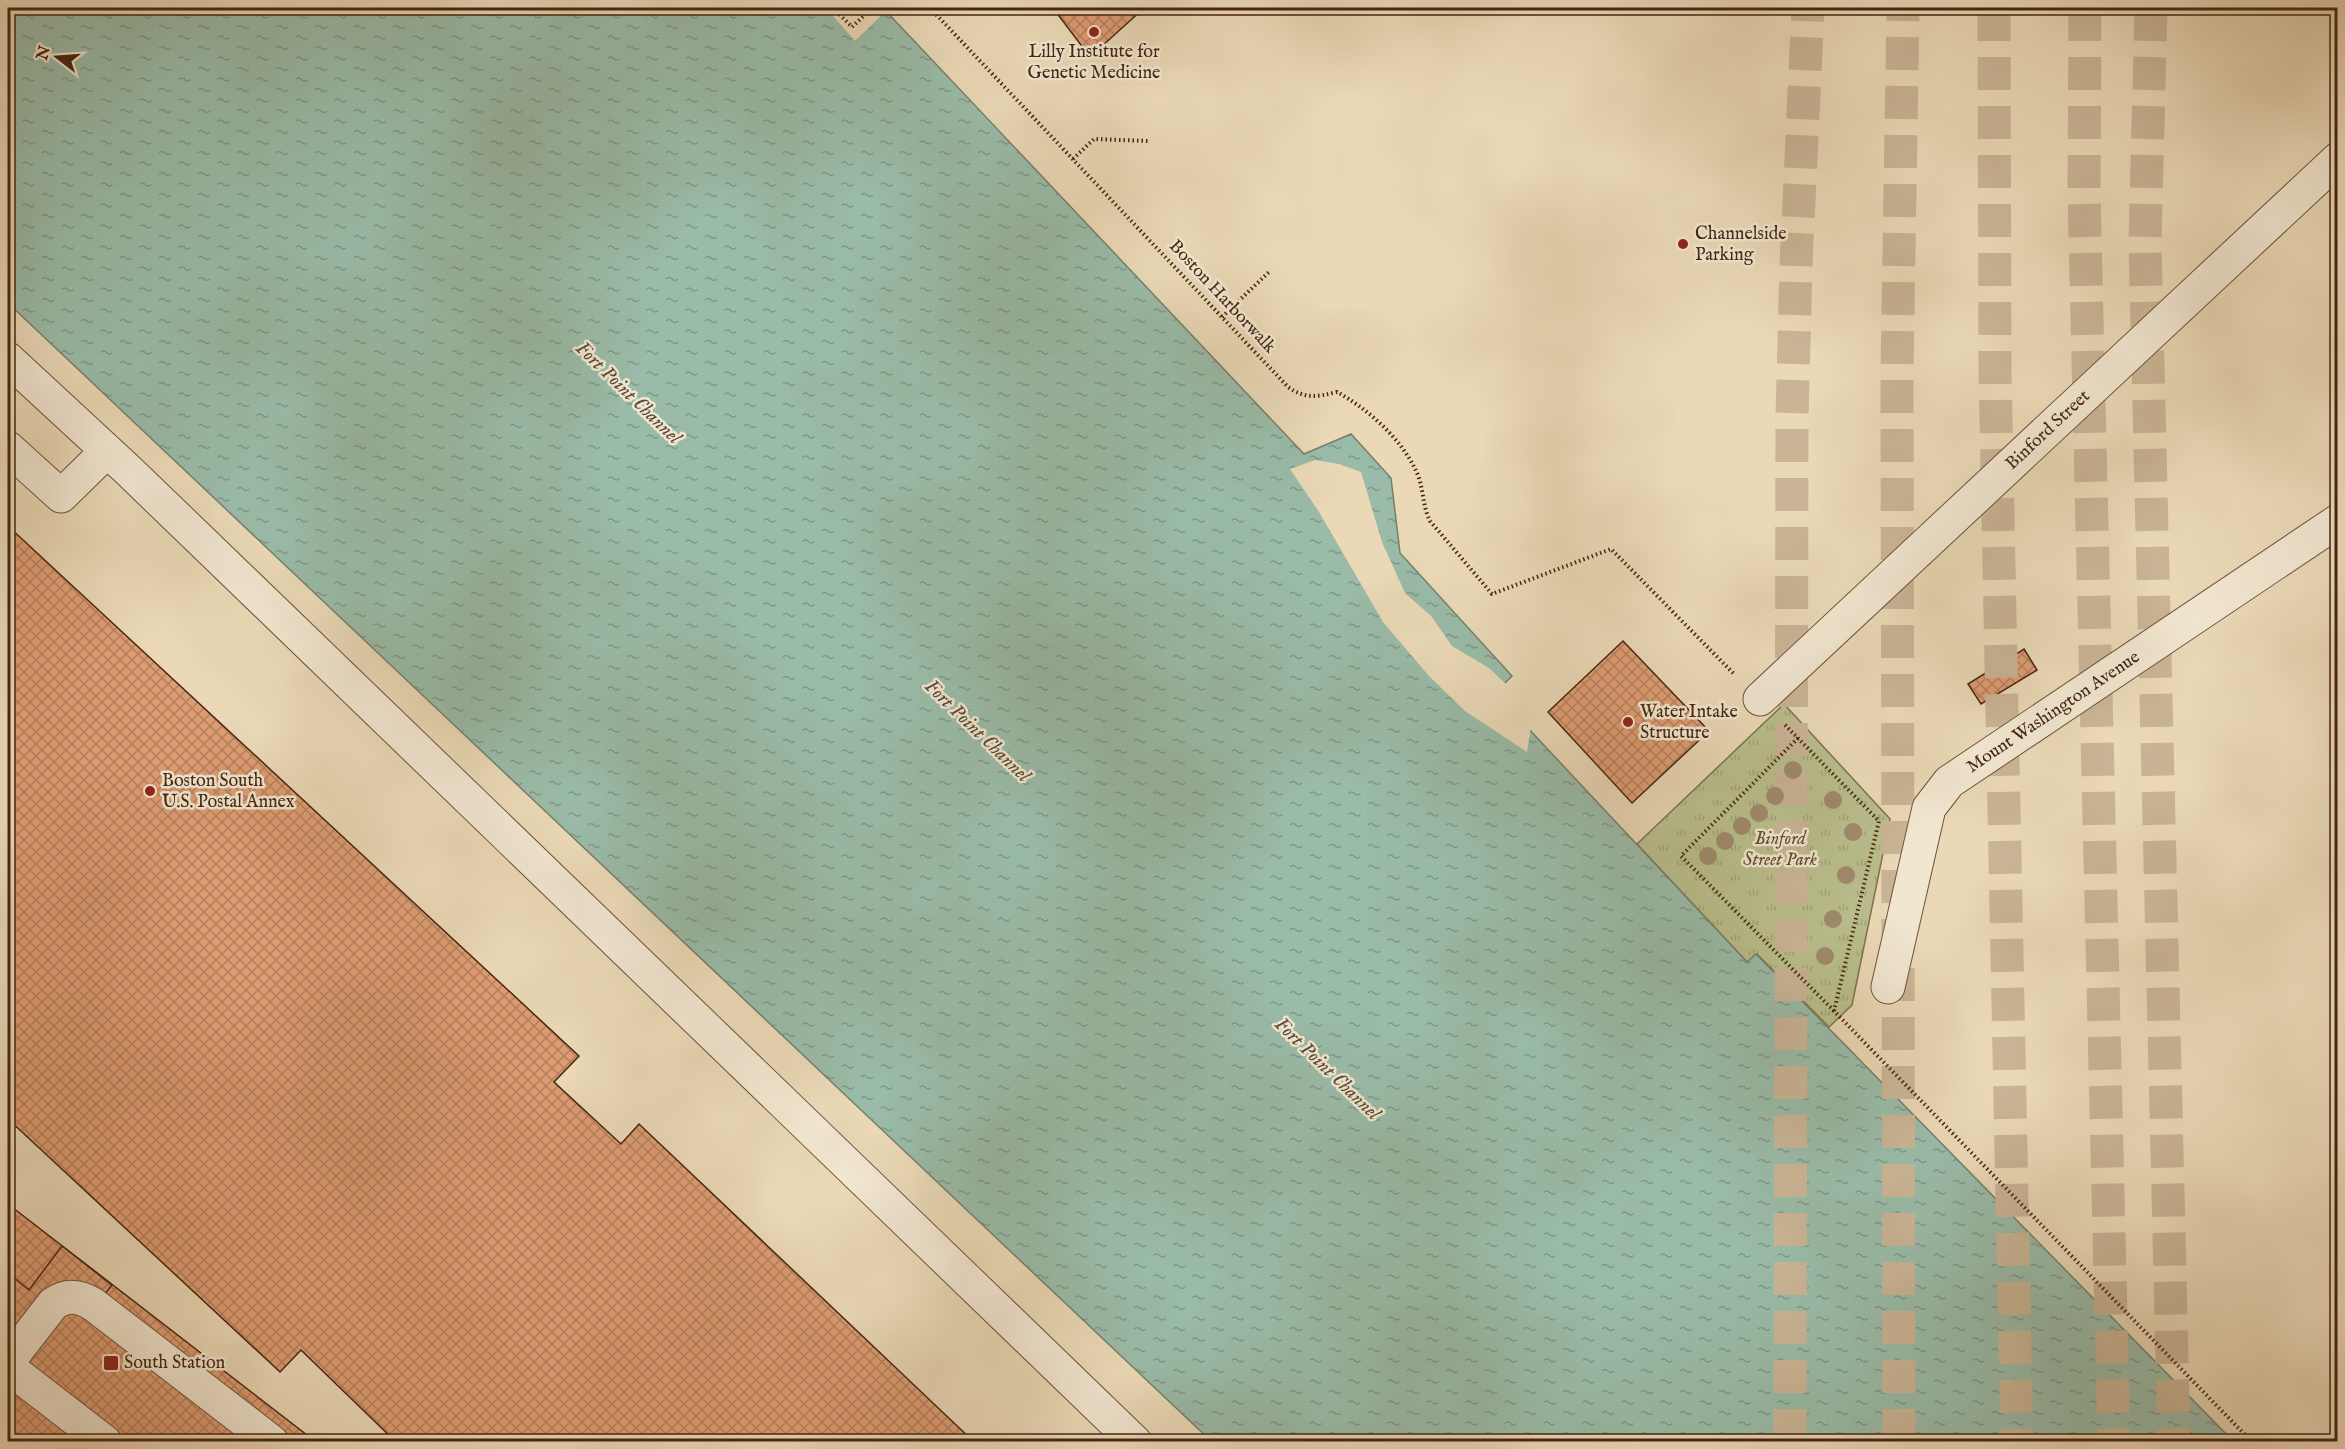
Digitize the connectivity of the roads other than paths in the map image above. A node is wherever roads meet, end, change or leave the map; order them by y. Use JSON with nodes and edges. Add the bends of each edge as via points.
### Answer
{"nodes":[{"id":1,"x":2337,"y":159,"type":"edge"},
{"id":2,"x":8,"y":359,"type":"edge"},
{"id":3,"x":8,"y":448,"type":"edge"},
{"id":4,"x":107,"y":451,"type":"junction"},
{"id":5,"x":2337,"y":521,"type":"edge"},
{"id":6,"x":1760,"y":699,"type":"dead end"},
{"id":7,"x":1888,"y":987,"type":"dead end"},
{"id":8,"x":8,"y":1364,"type":"edge"},
{"id":9,"x":105,"y":1442,"type":"edge"},
{"id":10,"x":272,"y":1442,"type":"edge"},
{"id":11,"x":1135,"y":1442,"type":"edge"}],
"edges":[{"from":1,"to":6,"type":"street","name":"Binford Street"},
{"from":2,"to":4,"type":"street"},
{"from":3,"to":4,"type":"street","via":[[61,496]]},
{"from":4,"to":11,"type":"street"},
{"from":5,"to":7,"type":"street","name":"Mount Washington Avenue","via":[[1949,782],[1929,808]]},
{"from":8,"to":9,"type":"street"},
{"from":8,"to":10,"type":"street","via":[[53,1304],[68,1297],[86,1300]]}]}
